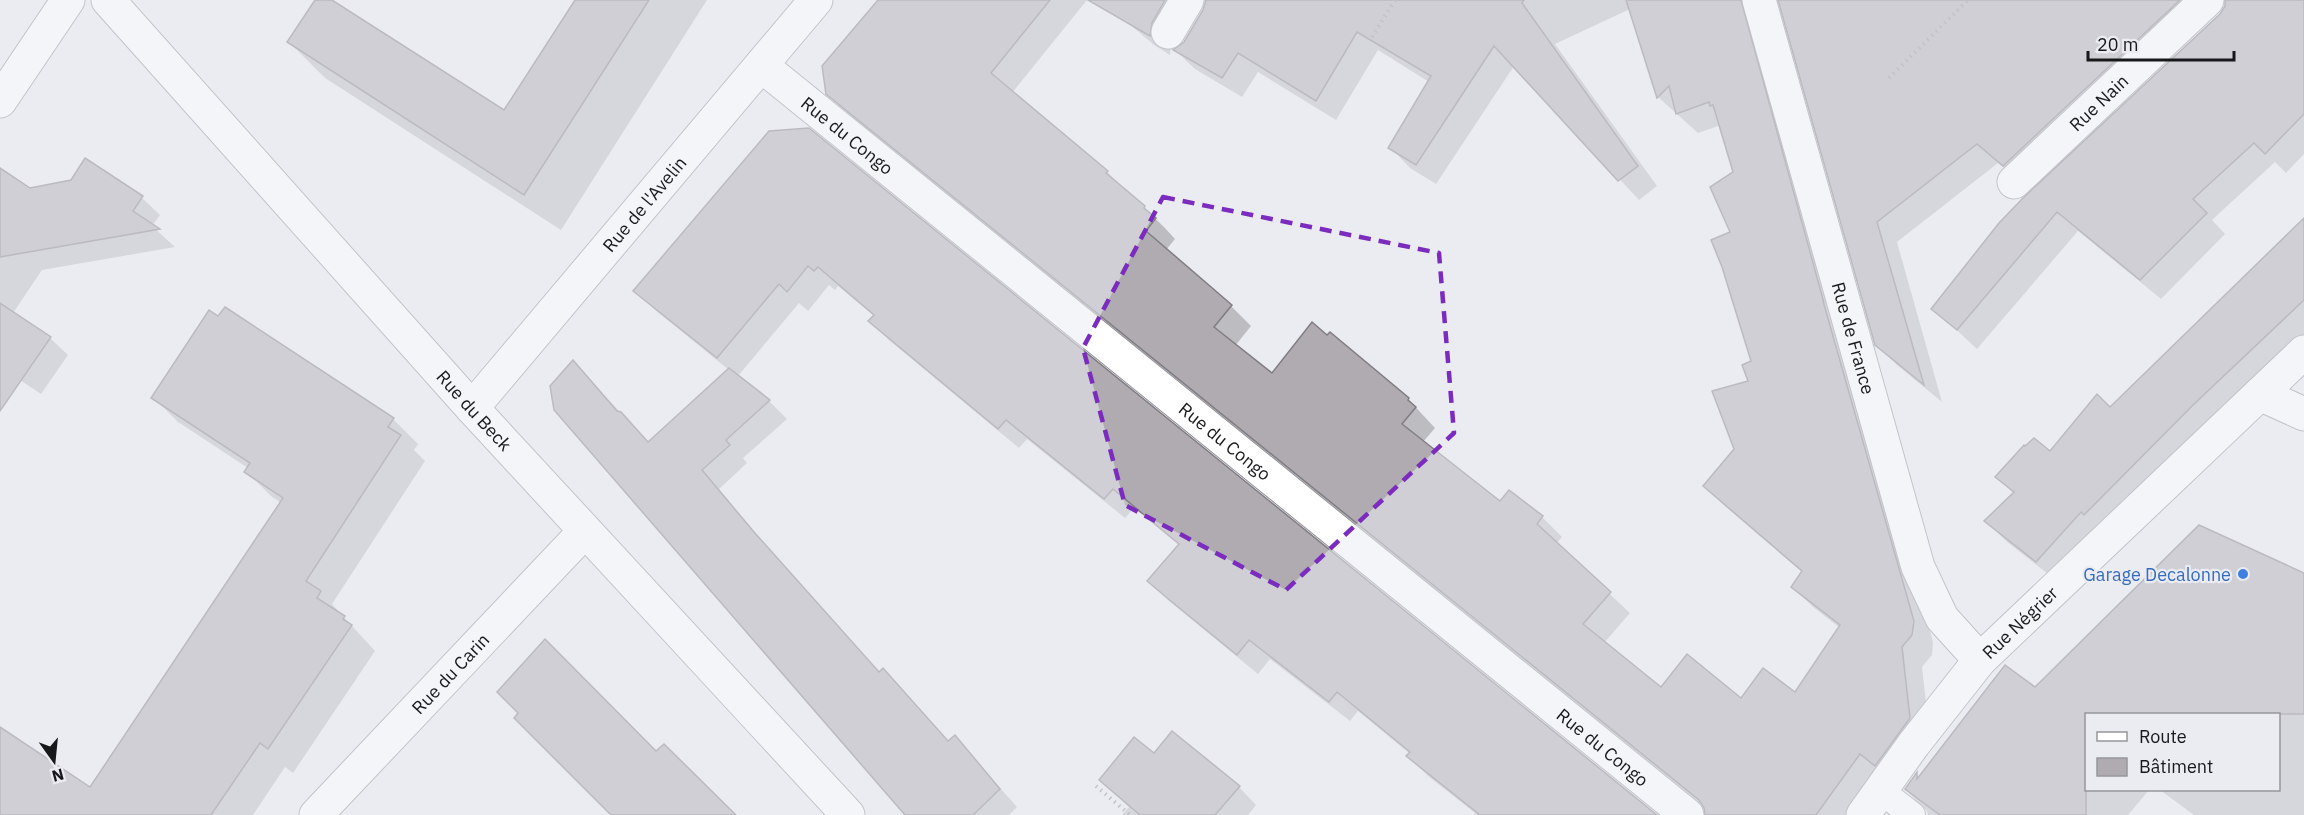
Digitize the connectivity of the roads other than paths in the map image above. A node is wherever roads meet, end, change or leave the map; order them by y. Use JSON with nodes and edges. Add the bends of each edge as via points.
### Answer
{"nodes":[{"id":1,"x":68,"y":0,"type":"edge"},
{"id":2,"x":108,"y":0,"type":"edge"},
{"id":3,"x":816,"y":0,"type":"edge"},
{"id":4,"x":1187,"y":0,"type":"edge"},
{"id":5,"x":1759,"y":0,"type":"edge"},
{"id":6,"x":2208,"y":0,"type":"edge"},
{"id":7,"x":1168,"y":32,"type":"dead end"},
{"id":8,"x":762,"y":66,"type":"junction"},
{"id":9,"x":0,"y":101,"type":"edge"},
{"id":10,"x":2014,"y":182,"type":"dead end"},
{"id":11,"x":2304,"y":352,"type":"edge"},
{"id":12,"x":2260,"y":394,"type":"junction"},
{"id":13,"x":472,"y":408,"type":"junction"},
{"id":14,"x":2304,"y":414,"type":"edge"},
{"id":15,"x":584,"y":532,"type":"junction"},
{"id":16,"x":1980,"y":660,"type":"junction"},
{"id":17,"x":1871,"y":803,"type":"edge"},
{"id":18,"x":316,"y":815,"type":"edge"},
{"id":19,"x":848,"y":815,"type":"edge"},
{"id":20,"x":1687,"y":815,"type":"edge"},
{"id":21,"x":1912,"y":815,"type":"edge"}],
"edges":[{"from":1,"to":9,"type":"street"},
{"from":2,"to":13,"type":"street","name":"Rue du Beck"},
{"from":3,"to":8,"type":"street","name":"Rue de l'Avelin"},
{"from":4,"to":7,"type":"street"},
{"from":5,"to":16,"type":"street","name":"Rue de France","via":[[1918,567],[1942,618]]},
{"from":6,"to":10,"type":"street","name":"Rue Nain"},
{"from":8,"to":13,"type":"street","name":"Rue de l'Avelin"},
{"from":8,"to":20,"type":"street","name":"Rue du Congo"},
{"from":11,"to":12,"type":"street","name":"Rue Négrier"},
{"from":12,"to":14,"type":"street"},
{"from":12,"to":16,"type":"street","name":"Rue Négrier"},
{"from":13,"to":15,"type":"street","name":"Rue du Beck"},
{"from":15,"to":18,"type":"street","name":"Rue du Carin"},
{"from":15,"to":19,"type":"street","name":"Rue du Beck"},
{"from":16,"to":17,"type":"street","name":"Rue Négrier"},
{"from":17,"to":21,"type":"lane"}]}
